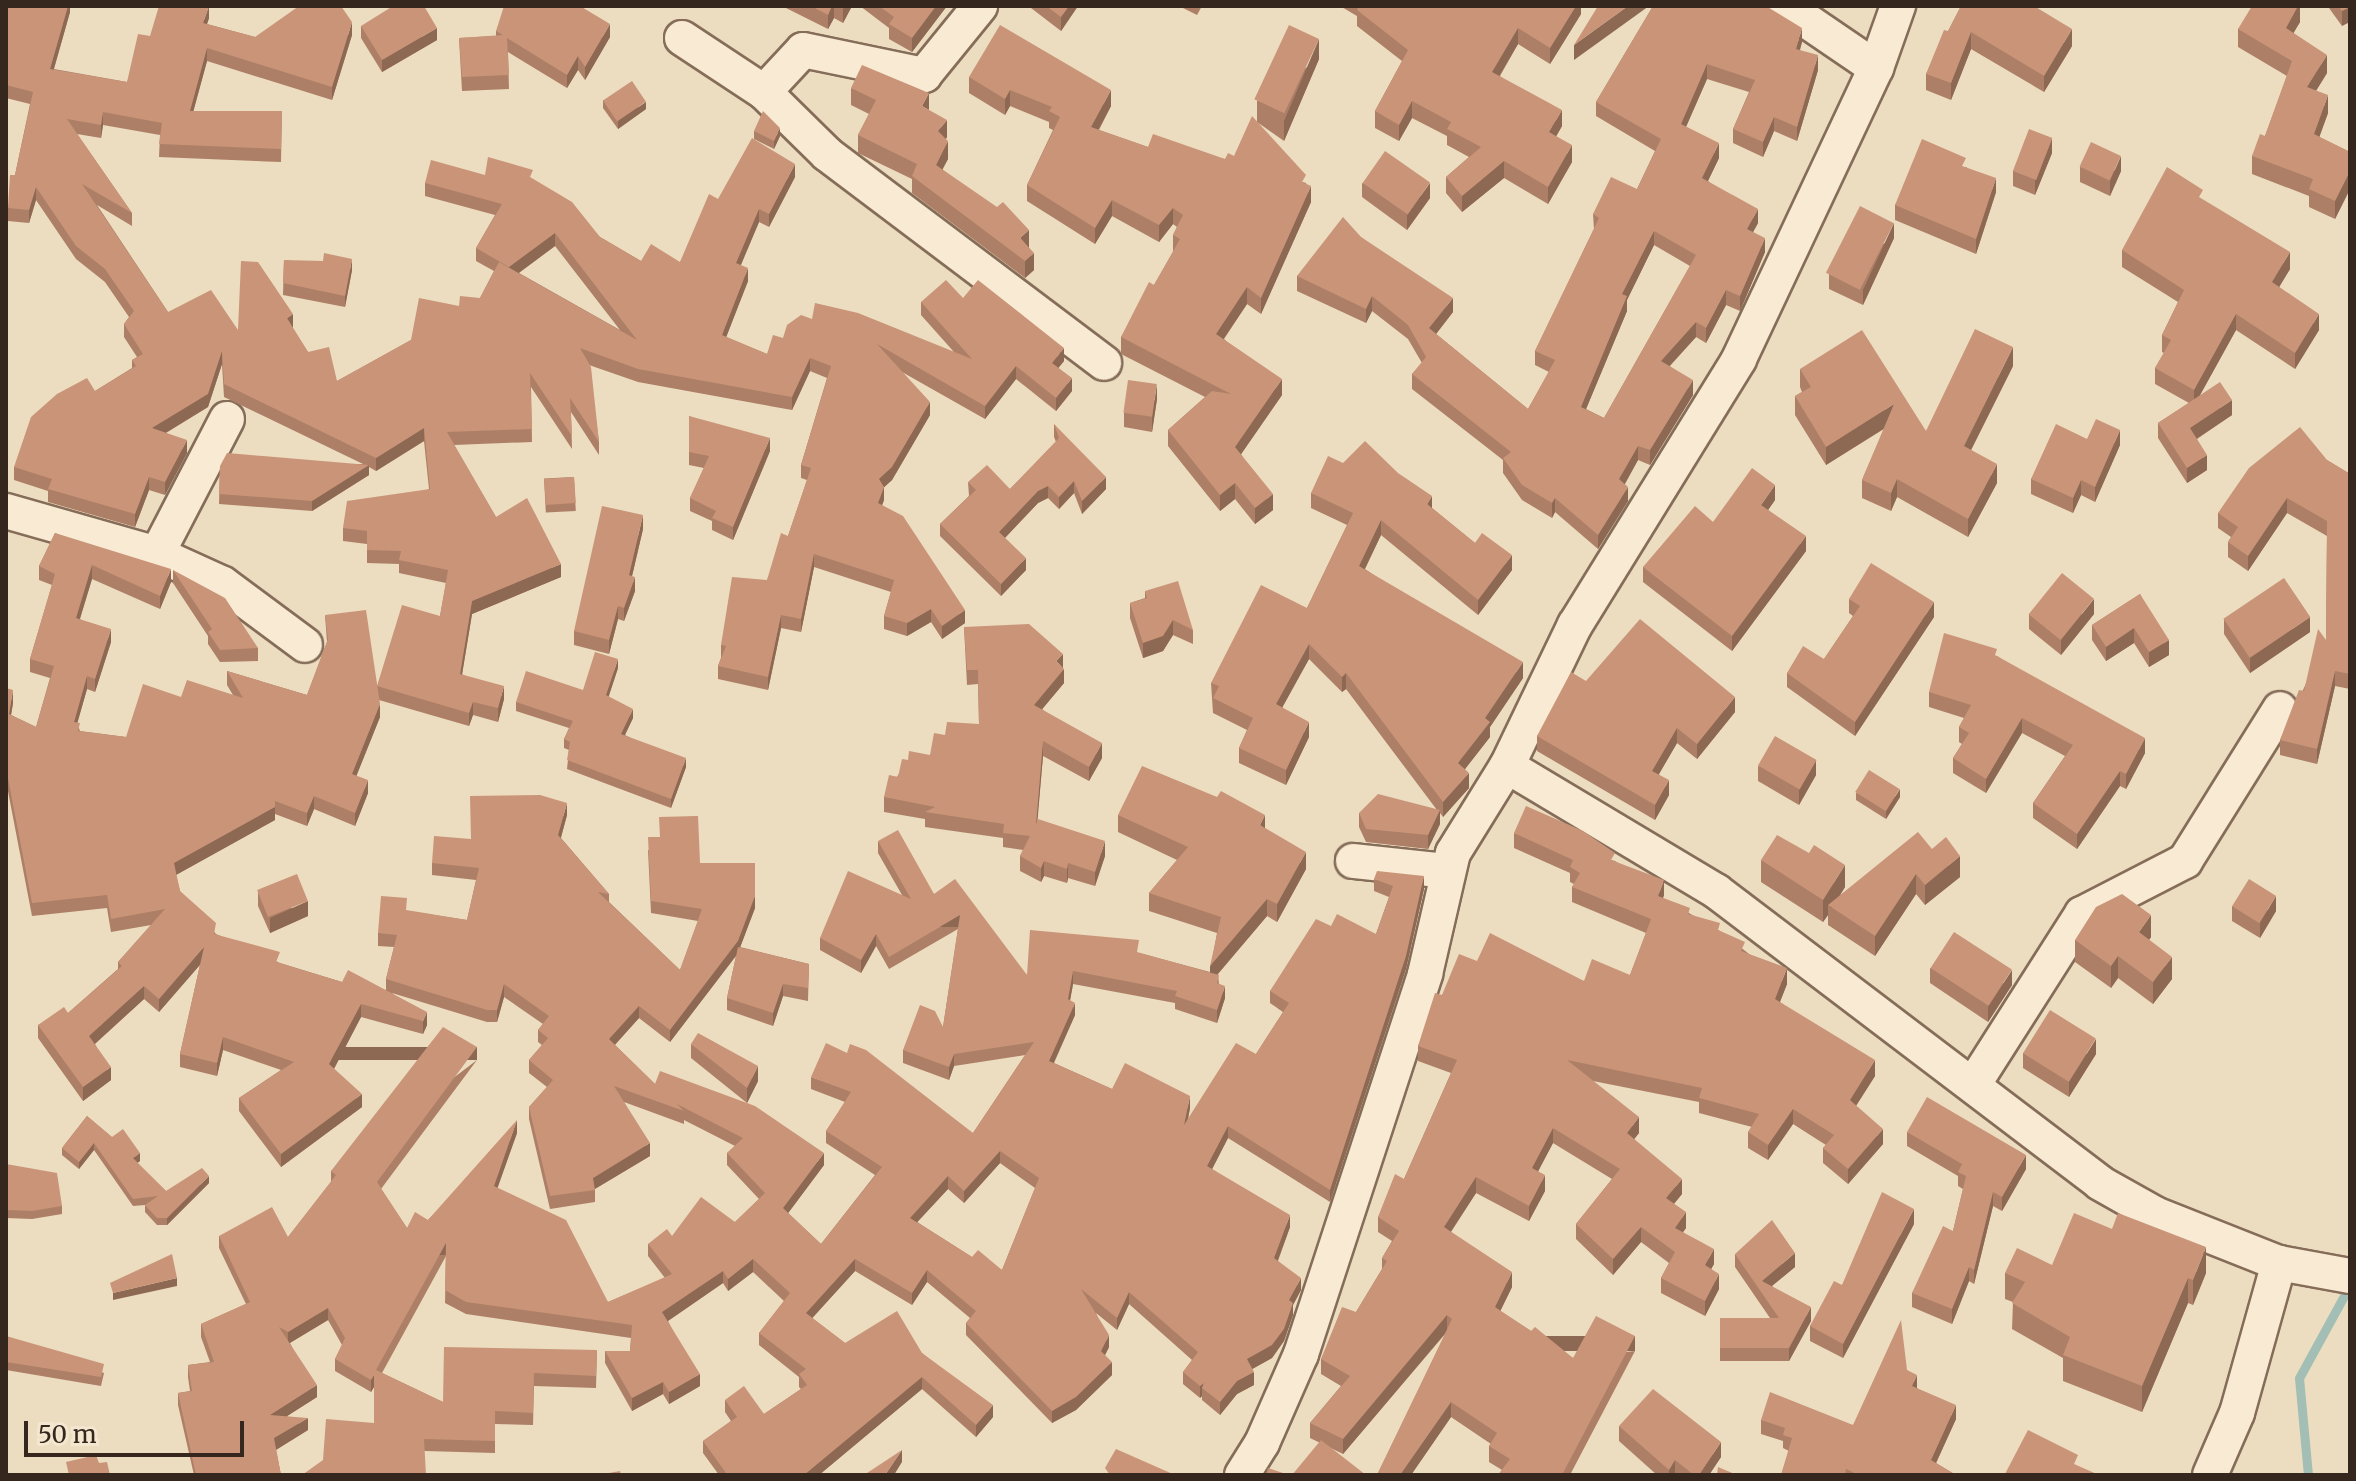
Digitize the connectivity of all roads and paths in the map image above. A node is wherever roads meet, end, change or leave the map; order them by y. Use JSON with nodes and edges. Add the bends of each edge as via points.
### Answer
{"nodes":[{"id":1,"x":980,"y":6,"type":"edge"},
{"id":2,"x":1785,"y":6,"type":"edge"},
{"id":3,"x":1898,"y":6,"type":"edge"},
{"id":4,"x":682,"y":38,"type":"dead end"},
{"id":5,"x":1876,"y":68,"type":"junction"},
{"id":6,"x":764,"y":92,"type":"junction"},
{"id":7,"x":1104,"y":363,"type":"dead end"},
{"id":8,"x":227,"y":419,"type":"dead end"},
{"id":9,"x":6,"y":511,"type":"edge"},
{"id":10,"x":157,"y":554,"type":"junction"},
{"id":11,"x":305,"y":645,"type":"dead end"},
{"id":12,"x":2280,"y":709,"type":"dead end"},
{"id":13,"x":1507,"y":766,"type":"junction"},
{"id":14,"x":1353,"y":861,"type":"dead end"},
{"id":15,"x":1447,"y":871,"type":"junction"},
{"id":16,"x":1973,"y":1085,"type":"junction"},
{"id":17,"x":2279,"y":1263,"type":"junction"},
{"id":18,"x":2348,"y":1276,"type":"edge"},
{"id":19,"x":1242,"y":1475,"type":"edge"},
{"id":20,"x":2210,"y":1475,"type":"edge"}],
"edges":[{"from":1,"to":6,"type":"street","via":[[924,75],[803,50]]},
{"from":2,"to":5,"type":"street"},
{"from":3,"to":5,"type":"street"},
{"from":4,"to":6,"type":"street"},
{"from":5,"to":13,"type":"street","via":[[1739,359],[1575,625]]},
{"from":6,"to":7,"type":"street","via":[[827,154]]},
{"from":8,"to":10,"type":"street"},
{"from":9,"to":10,"type":"street"},
{"from":10,"to":11,"type":"street","via":[[223,584]]},
{"from":12,"to":16,"type":"street","via":[[2185,861],[2082,914]]},
{"from":13,"to":15,"type":"street","via":[[1463,833]]},
{"from":13,"to":16,"type":"street","via":[[1716,891]]},
{"from":14,"to":15,"type":"street"},
{"from":15,"to":19,"type":"street","via":[[1425,974],[1306,1340],[1262,1443]]},
{"from":16,"to":17,"type":"street","via":[[2100,1183],[2155,1214]]},
{"from":17,"to":18,"type":"street"},
{"from":17,"to":20,"type":"street","via":[[2237,1413]]}]}
